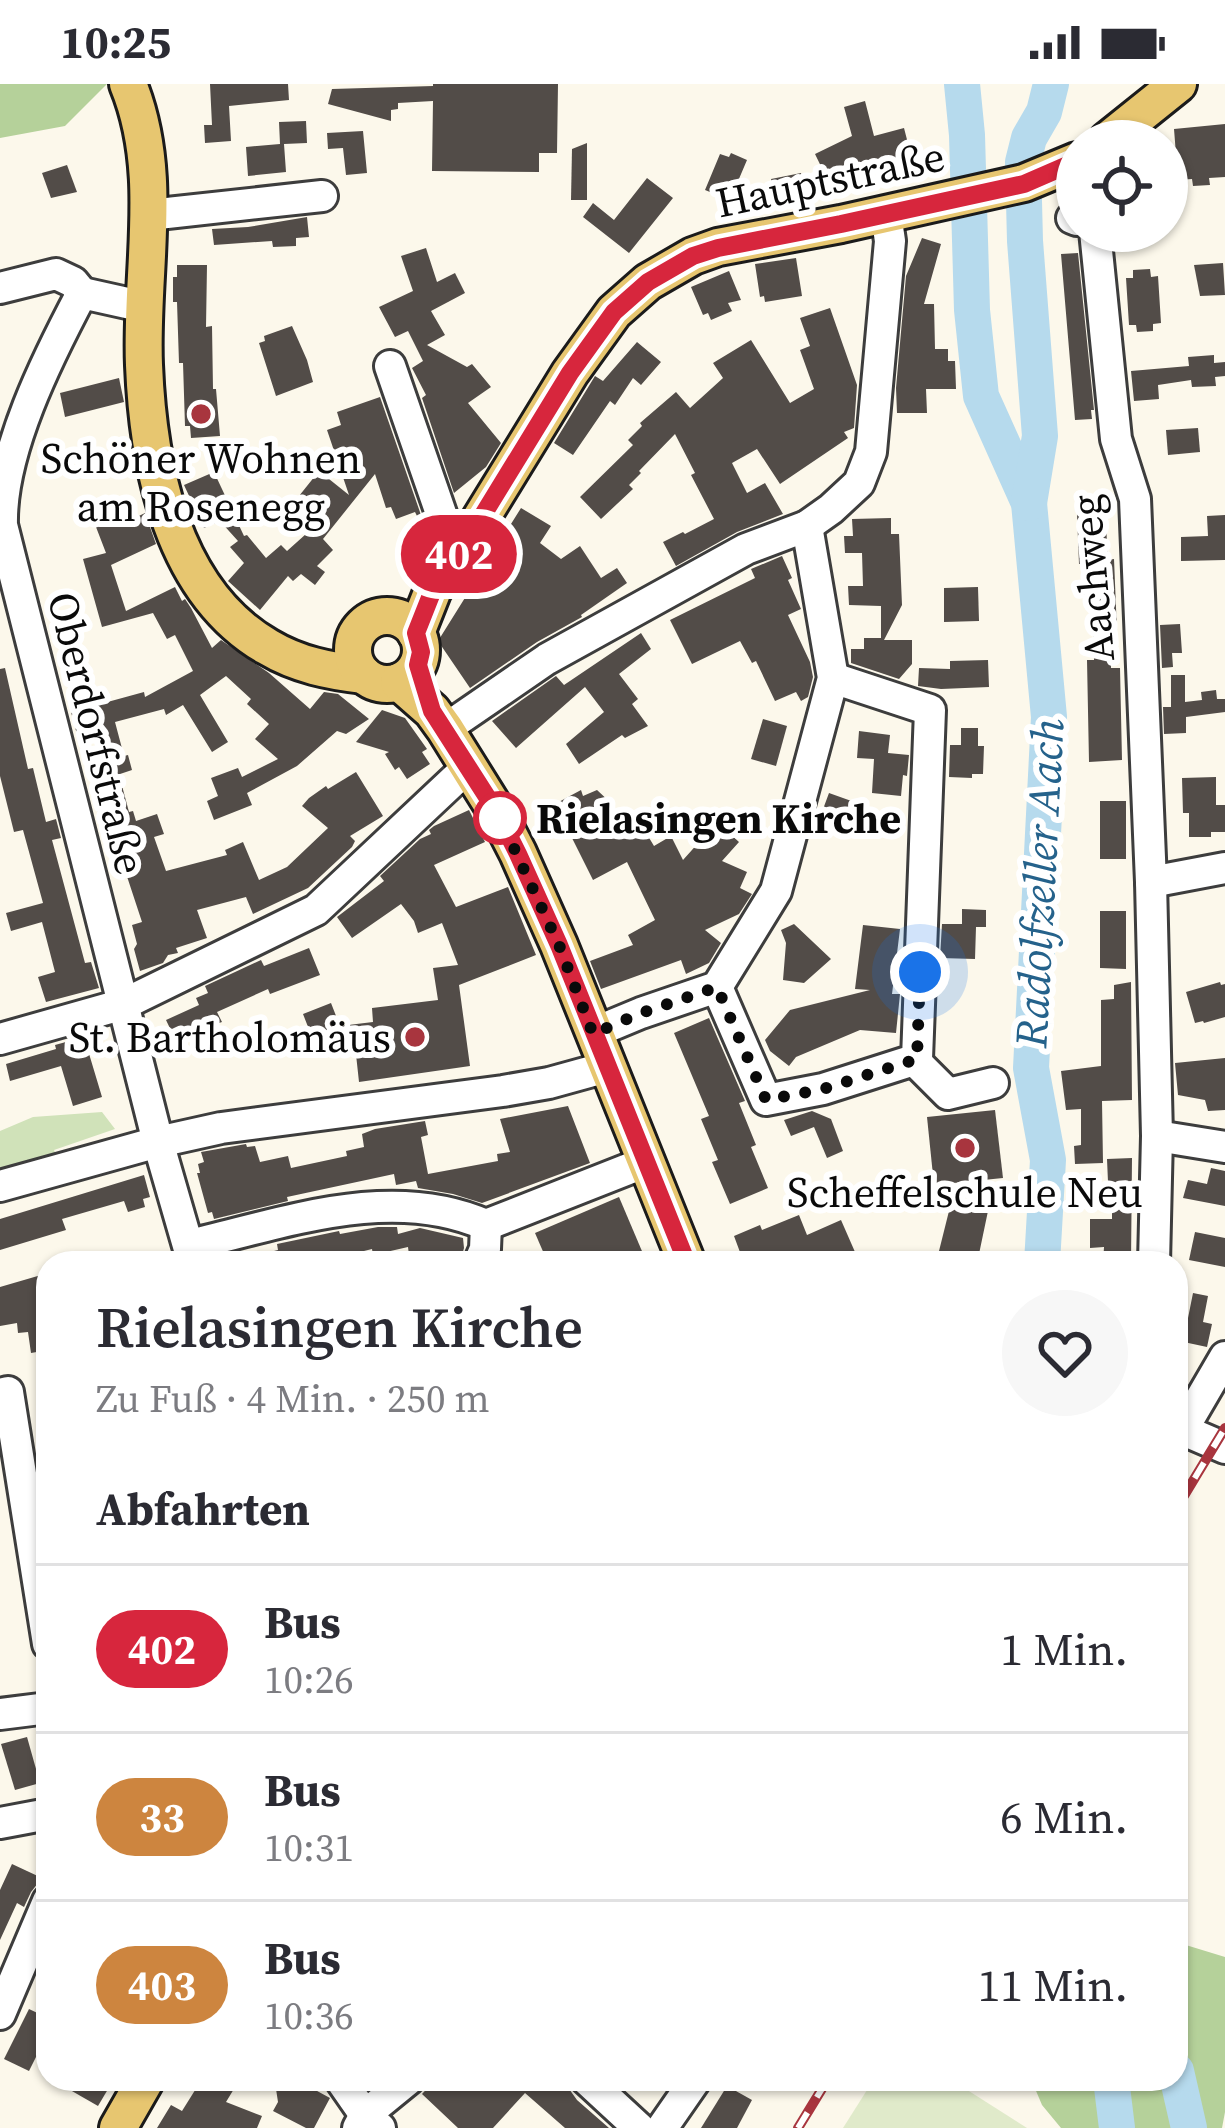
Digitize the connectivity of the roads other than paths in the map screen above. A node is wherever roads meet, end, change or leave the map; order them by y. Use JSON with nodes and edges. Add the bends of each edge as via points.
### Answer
{"nodes":[{"id":1,"x":128,"y":84,"type":"edge"},
{"id":2,"x":1178,"y":84,"type":"edge"},
{"id":3,"x":1133,"y":120,"type":"edge"},
{"id":4,"x":1056,"y":171,"type":"edge"},
{"id":5,"x":322,"y":196,"type":"dead end"},
{"id":6,"x":886,"y":214,"type":"junction"},
{"id":7,"x":148,"y":215,"type":"junction"},
{"id":8,"x":1087,"y":252,"type":"edge"},
{"id":9,"x":0,"y":288,"type":"edge"},
{"id":10,"x":82,"y":293,"type":"junction"},
{"id":11,"x":145,"y":307,"type":"junction"},
{"id":12,"x":390,"y":366,"type":"dead end"},
{"id":13,"x":807,"y":526,"type":"junction"},
{"id":14,"x":459,"y":554,"type":"junction"},
{"id":15,"x":391,"y":653,"type":"junction"},
{"id":16,"x":832,"y":678,"type":"junction"},
{"id":17,"x":439,"y":720,"type":"junction"},
{"id":18,"x":468,"y":766,"type":"junction"},
{"id":19,"x":1225,"y":868,"type":"edge"},
{"id":20,"x":1151,"y":881,"type":"junction"},
{"id":21,"x":717,"y":987,"type":"junction"},
{"id":22,"x":124,"y":1004,"type":"junction"},
{"id":23,"x":0,"y":1039,"type":"edge"},
{"id":24,"x":600,"y":1050,"type":"junction"},
{"id":25,"x":914,"y":1060,"type":"junction"},
{"id":26,"x":993,"y":1083,"type":"dead end"},
{"id":27,"x":1157,"y":1136,"type":"junction"},
{"id":28,"x":158,"y":1142,"type":"junction"},
{"id":29,"x":1225,"y":1147,"type":"edge"},
{"id":30,"x":646,"y":1162,"type":"junction"},
{"id":31,"x":0,"y":1186,"type":"edge"},
{"id":32,"x":487,"y":1225,"type":"junction"},
{"id":33,"x":190,"y":1251,"type":"edge"},
{"id":34,"x":202,"y":1251,"type":"edge"},
{"id":35,"x":484,"y":1251,"type":"edge"},
{"id":36,"x":682,"y":1251,"type":"edge"},
{"id":37,"x":1154,"y":1251,"type":"edge"},
{"id":38,"x":1225,"y":1357,"type":"edge"},
{"id":39,"x":0,"y":1394,"type":"edge"},
{"id":40,"x":1188,"y":1415,"type":"edge"},
{"id":41,"x":1188,"y":1432,"type":"edge"},
{"id":42,"x":1225,"y":1448,"type":"edge"},
{"id":43,"x":36,"y":1568,"type":"edge"},
{"id":44,"x":36,"y":1710,"type":"edge"},
{"id":45,"x":0,"y":1714,"type":"edge"},
{"id":46,"x":36,"y":1816,"type":"edge"},
{"id":47,"x":0,"y":1823,"type":"edge"},
{"id":48,"x":36,"y":1929,"type":"edge"},
{"id":49,"x":0,"y":2014,"type":"edge"},
{"id":50,"x":139,"y":2091,"type":"edge"},
{"id":51,"x":347,"y":2091,"type":"edge"},
{"id":52,"x":398,"y":2091,"type":"edge"},
{"id":53,"x":599,"y":2091,"type":"edge"},
{"id":54,"x":688,"y":2091,"type":"edge"},
{"id":55,"x":368,"y":2124,"type":"edge"},
{"id":56,"x":118,"y":2128,"type":"edge"},
{"id":57,"x":639,"y":2128,"type":"edge"},
{"id":58,"x":662,"y":2128,"type":"edge"}],
"edges":[{"from":1,"to":7,"type":"main road","via":[[143,128]]},
{"from":2,"to":3,"type":"main road"},
{"from":4,"to":6,"type":"main road","name":"Hauptstraße"},
{"from":5,"to":7,"type":"street"},
{"from":6,"to":13,"type":"street","via":[[871,452],[859,483]]},
{"from":6,"to":14,"type":"main road","name":"Hauptstraße","via":[[718,248],[648,282],[614,312],[570,373]]},
{"from":7,"to":11,"type":"main road"},
{"from":8,"to":20,"type":"street","name":"Aachweg","via":[[1116,439],[1135,499]]},
{"from":9,"to":10,"type":"street","via":[[56,274]]},
{"from":10,"to":11,"type":"street"},
{"from":10,"to":22,"type":"street","name":"Oberdorfstraße","via":[[27,408],[3,483],[2,525]]},
{"from":11,"to":15,"type":"main road","via":[[153,460],[174,529],[218,604],[264,646],[327,670]]},
{"from":12,"to":14,"type":"street"},
{"from":13,"to":16,"type":"street"},
{"from":13,"to":17,"type":"street","via":[[746,549]]},
{"from":14,"to":15,"type":"main road","name":"Hauptstraße"},
{"from":15,"to":17,"type":"main road"},
{"from":16,"to":21,"type":"street","via":[[776,891]]},
{"from":16,"to":25,"type":"street","via":[[930,710]]},
{"from":17,"to":18,"type":"main road"},
{"from":18,"to":22,"type":"street","via":[[316,910]]},
{"from":18,"to":24,"type":"main road","via":[[518,854]]},
{"from":19,"to":20,"type":"street"},
{"from":20,"to":27,"type":"street","name":"Aachweg"},
{"from":21,"to":24,"type":"street","via":[[641,1013]]},
{"from":21,"to":25,"type":"street","via":[[766,1100]]},
{"from":22,"to":23,"type":"street"},
{"from":22,"to":28,"type":"street","name":"Oberdorfstraße"},
{"from":24,"to":28,"type":"street","via":[[549,1083]]},
{"from":24,"to":30,"type":"main road"},
{"from":25,"to":26,"type":"street","via":[[947,1094]]},
{"from":27,"to":29,"type":"street"},
{"from":27,"to":37,"type":"street","name":"Aachweg"},
{"from":28,"to":31,"type":"street"},
{"from":28,"to":33,"type":"street","name":"Oberdorfstraße"},
{"from":30,"to":32,"type":"street"},
{"from":30,"to":36,"type":"main road"},
{"from":32,"to":34,"type":"street","via":[[463,1214],[371,1206]]},
{"from":32,"to":35,"type":"street"},
{"from":38,"to":40,"type":"street"},
{"from":39,"to":43,"type":"street","via":[[8,1391]]},
{"from":41,"to":42,"type":"street"},
{"from":44,"to":45,"type":"street"},
{"from":46,"to":47,"type":"street"},
{"from":48,"to":49,"type":"street"},
{"from":50,"to":56,"type":"main road"},
{"from":51,"to":55,"type":"street"},
{"from":52,"to":55,"type":"street"},
{"from":53,"to":57,"type":"street"},
{"from":54,"to":58,"type":"street"}]}
